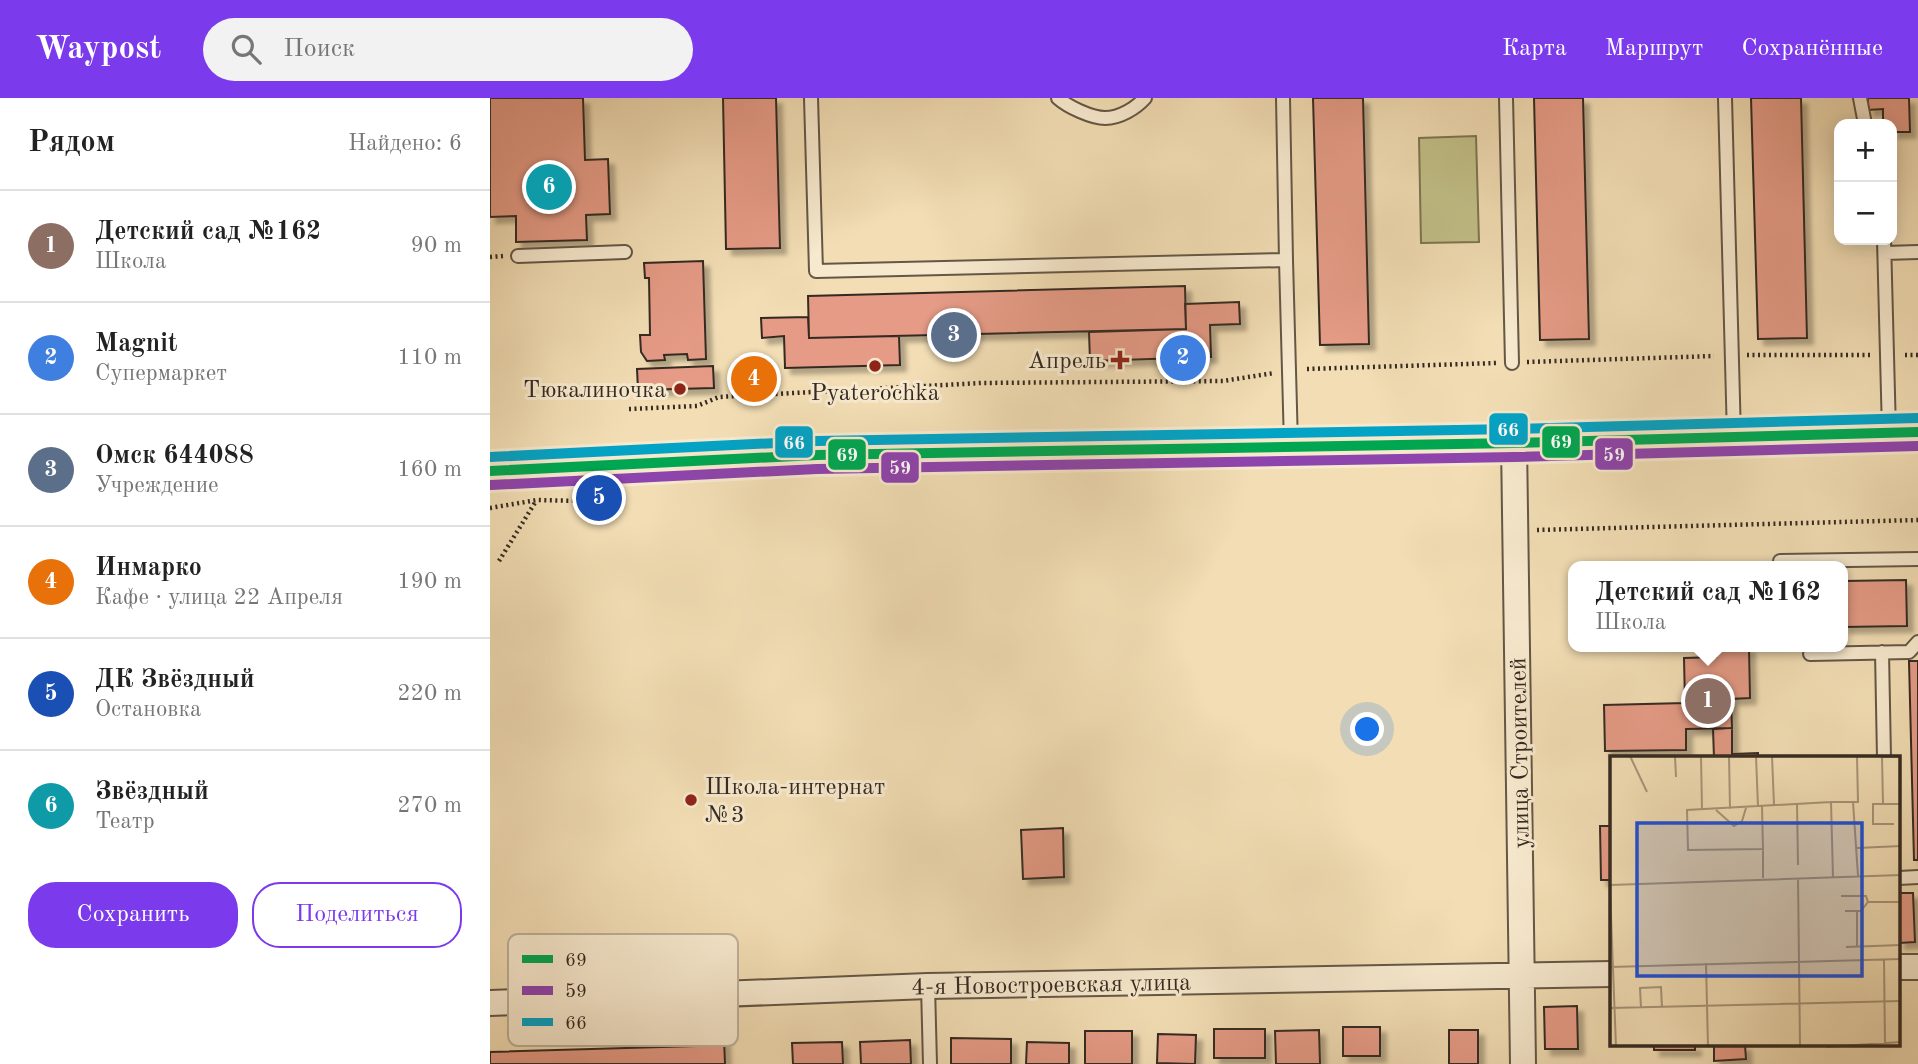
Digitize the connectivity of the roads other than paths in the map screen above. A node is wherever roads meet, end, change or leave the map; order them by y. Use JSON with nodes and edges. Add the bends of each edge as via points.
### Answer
{"nodes":[{"id":1,"x":811,"y":98,"type":"edge"},
{"id":2,"x":1058,"y":98,"type":"edge"},
{"id":3,"x":1145,"y":98,"type":"edge"},
{"id":4,"x":1283,"y":98,"type":"edge"},
{"id":5,"x":1506,"y":98,"type":"edge"},
{"id":6,"x":1725,"y":98,"type":"edge"},
{"id":7,"x":1860,"y":98,"type":"edge"},
{"id":8,"x":1864,"y":119,"type":"edge"},
{"id":9,"x":1885,"y":246,"type":"edge"},
{"id":10,"x":625,"y":252,"type":"dead end"},
{"id":11,"x":1918,"y":252,"type":"edge"},
{"id":12,"x":518,"y":256,"type":"dead end"},
{"id":13,"x":1286,"y":260,"type":"junction"},
{"id":14,"x":1512,"y":363,"type":"dead end"},
{"id":15,"x":1904,"y":432,"type":"edge"},
{"id":16,"x":1734,"y":437,"type":"junction"},
{"id":17,"x":1514,"y":443,"type":"junction"},
{"id":18,"x":1291,"y":447,"type":"junction"},
{"id":19,"x":490,"y":471,"type":"edge"},
{"id":20,"x":1918,"y":559,"type":"edge"},
{"id":21,"x":1780,"y":561,"type":"dead end"},
{"id":22,"x":1918,"y":642,"type":"edge"},
{"id":23,"x":1882,"y":652,"type":"junction"},
{"id":24,"x":1810,"y":654,"type":"dead end"},
{"id":25,"x":1884,"y":756,"type":"edge"},
{"id":26,"x":1918,"y":877,"type":"edge"},
{"id":27,"x":1900,"y":878,"type":"edge"},
{"id":28,"x":1900,"y":967,"type":"edge"},
{"id":29,"x":1918,"y":967,"type":"edge"},
{"id":30,"x":1610,"y":974,"type":"edge"},
{"id":31,"x":1522,"y":976,"type":"junction"},
{"id":32,"x":928,"y":986,"type":"junction"},
{"id":33,"x":738,"y":993,"type":"edge"},
{"id":34,"x":508,"y":1002,"type":"edge"},
{"id":35,"x":490,"y":1003,"type":"edge"},
{"id":36,"x":930,"y":1064,"type":"edge"},
{"id":37,"x":1523,"y":1064,"type":"edge"}],
"edges":[{"from":1,"to":13,"type":"lane","via":[[816,271]]},
{"from":2,"to":3,"type":"lane","via":[[1068,107],[1105,118],[1136,108]]},
{"from":4,"to":13,"type":"lane"},
{"from":5,"to":14,"type":"lane"},
{"from":6,"to":16,"type":"lane"},
{"from":7,"to":8,"type":"lane"},
{"from":9,"to":11,"type":"lane"},
{"from":9,"to":15,"type":"lane"},
{"from":10,"to":12,"type":"lane"},
{"from":13,"to":18,"type":"lane"},
{"from":15,"to":16,"type":"main road"},
{"from":16,"to":17,"type":"main road"},
{"from":17,"to":18,"type":"main road"},
{"from":17,"to":31,"type":"street","name":"улица Строителей"},
{"from":18,"to":19,"type":"main road","via":[[817,456]]},
{"from":20,"to":21,"type":"lane"},
{"from":22,"to":23,"type":"lane","via":[[1909,652]]},
{"from":23,"to":24,"type":"lane"},
{"from":23,"to":25,"type":"lane"},
{"from":26,"to":27,"type":"lane"},
{"from":28,"to":29,"type":"street"},
{"from":30,"to":31,"type":"street","name":"4-я Новостроевская улица"},
{"from":31,"to":32,"type":"street","name":"4-я Новостроевская улица"},
{"from":31,"to":37,"type":"street","name":"улица Строителей"},
{"from":32,"to":33,"type":"street","name":"4-я Новостроевская улица"},
{"from":32,"to":36,"type":"lane"},
{"from":34,"to":35,"type":"street","name":"4-я Новостроевская улица"}]}
